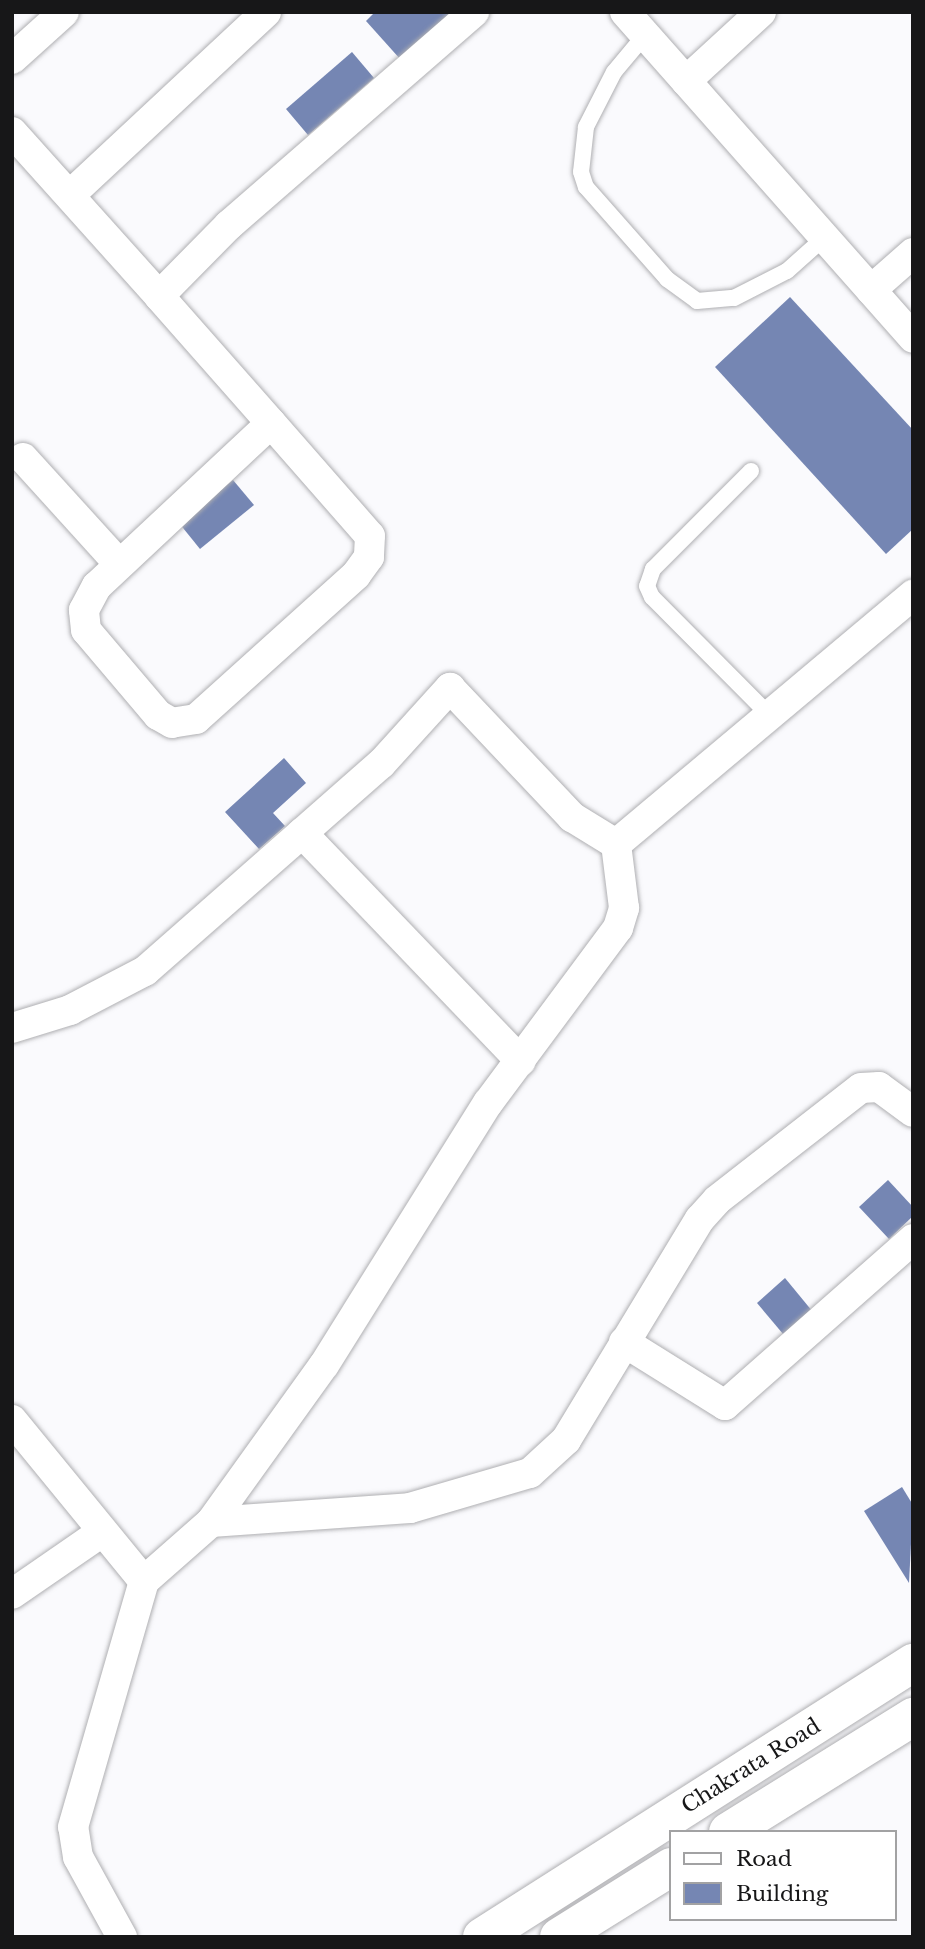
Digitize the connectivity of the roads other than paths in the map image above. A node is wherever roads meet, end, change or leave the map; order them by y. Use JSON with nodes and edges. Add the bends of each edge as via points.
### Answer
{"nodes":[{"id":1,"x":64,"y":12,"type":"edge"},
{"id":2,"x":267,"y":12,"type":"edge"},
{"id":3,"x":474,"y":12,"type":"edge"},
{"id":4,"x":625,"y":12,"type":"edge"},
{"id":5,"x":761,"y":12,"type":"edge"},
{"id":6,"x":645,"y":35,"type":"junction"},
{"id":7,"x":12,"y":60,"type":"edge"},
{"id":8,"x":686,"y":81,"type":"junction"},
{"id":9,"x":12,"y":132,"type":"edge"},
{"id":10,"x":70,"y":195,"type":"junction"},
{"id":11,"x":825,"y":237,"type":"junction"},
{"id":12,"x":913,"y":253,"type":"edge"},
{"id":13,"x":871,"y":290,"type":"junction"},
{"id":14,"x":159,"y":296,"type":"junction"},
{"id":15,"x":913,"y":338,"type":"edge"},
{"id":16,"x":271,"y":423,"type":"junction"},
{"id":17,"x":23,"y":458,"type":"dead end"},
{"id":18,"x":751,"y":471,"type":"dead end"},
{"id":19,"x":119,"y":564,"type":"junction"},
{"id":20,"x":913,"y":595,"type":"edge"},
{"id":21,"x":771,"y":717,"type":"junction"},
{"id":22,"x":302,"y":833,"type":"junction"},
{"id":23,"x":617,"y":844,"type":"junction"},
{"id":24,"x":12,"y":1028,"type":"edge"},
{"id":25,"x":521,"y":1061,"type":"junction"},
{"id":26,"x":913,"y":1112,"type":"edge"},
{"id":27,"x":913,"y":1239,"type":"edge"},
{"id":28,"x":624,"y":1342,"type":"junction"},
{"id":29,"x":12,"y":1420,"type":"edge"},
{"id":30,"x":211,"y":1522,"type":"junction"},
{"id":31,"x":102,"y":1532,"type":"junction"},
{"id":32,"x":144,"y":1581,"type":"junction"},
{"id":33,"x":12,"y":1594,"type":"edge"},
{"id":34,"x":913,"y":1663,"type":"edge"},
{"id":35,"x":913,"y":1717,"type":"edge"},
{"id":36,"x":731,"y":1830,"type":"edge"},
{"id":37,"x":670,"y":1868,"type":"edge"},
{"id":38,"x":122,"y":1937,"type":"edge"},
{"id":39,"x":482,"y":1937,"type":"edge"},
{"id":40,"x":559,"y":1937,"type":"edge"}],
"edges":[{"from":1,"to":7,"type":"street"},
{"from":2,"to":10,"type":"street"},
{"from":3,"to":14,"type":"street","via":[[229,226]]},
{"from":4,"to":6,"type":"street"},
{"from":5,"to":8,"type":"street"},
{"from":6,"to":8,"type":"street"},
{"from":6,"to":11,"type":"lane","via":[[614,72],[586,127],[581,172],[586,187],[667,279],[696,301],[734,298],[787,271]]},
{"from":8,"to":11,"type":"street"},
{"from":9,"to":10,"type":"street"},
{"from":10,"to":14,"type":"street"},
{"from":11,"to":13,"type":"street"},
{"from":12,"to":13,"type":"street"},
{"from":13,"to":15,"type":"street"},
{"from":14,"to":16,"type":"street"},
{"from":16,"to":19,"type":"street"},
{"from":16,"to":19,"type":"street","via":[[370,536],[372,546],[356,575],[196,719],[172,723],[158,715],[86,630],[84,610],[97,586]]},
{"from":17,"to":19,"type":"street"},
{"from":18,"to":21,"type":"lane","via":[[653,569],[647,586],[652,597]]},
{"from":20,"to":21,"type":"street"},
{"from":21,"to":23,"type":"street"},
{"from":22,"to":23,"type":"street","via":[[381,764],[450,688],[572,817]]},
{"from":22,"to":24,"type":"street","via":[[145,971],[70,1010]]},
{"from":22,"to":25,"type":"street"},
{"from":23,"to":25,"type":"street","via":[[624,908],[618,928]]},
{"from":25,"to":30,"type":"street","via":[[488,1103],[324,1365]]},
{"from":26,"to":28,"type":"street","via":[[878,1087],[861,1088],[717,1200],[700,1219]]},
{"from":27,"to":28,"type":"street","via":[[725,1405]]},
{"from":28,"to":30,"type":"street","via":[[566,1440],[530,1473],[410,1508]]},
{"from":29,"to":31,"type":"street"},
{"from":30,"to":32,"type":"street"},
{"from":31,"to":32,"type":"street"},
{"from":31,"to":33,"type":"street"},
{"from":32,"to":38,"type":"street","via":[[73,1827],[78,1857]]},
{"from":34,"to":39,"type":"main road","name":"Chakrata Road"},
{"from":35,"to":36,"type":"main road","name":"Chakrata Road"},
{"from":37,"to":40,"type":"main road"}]}
